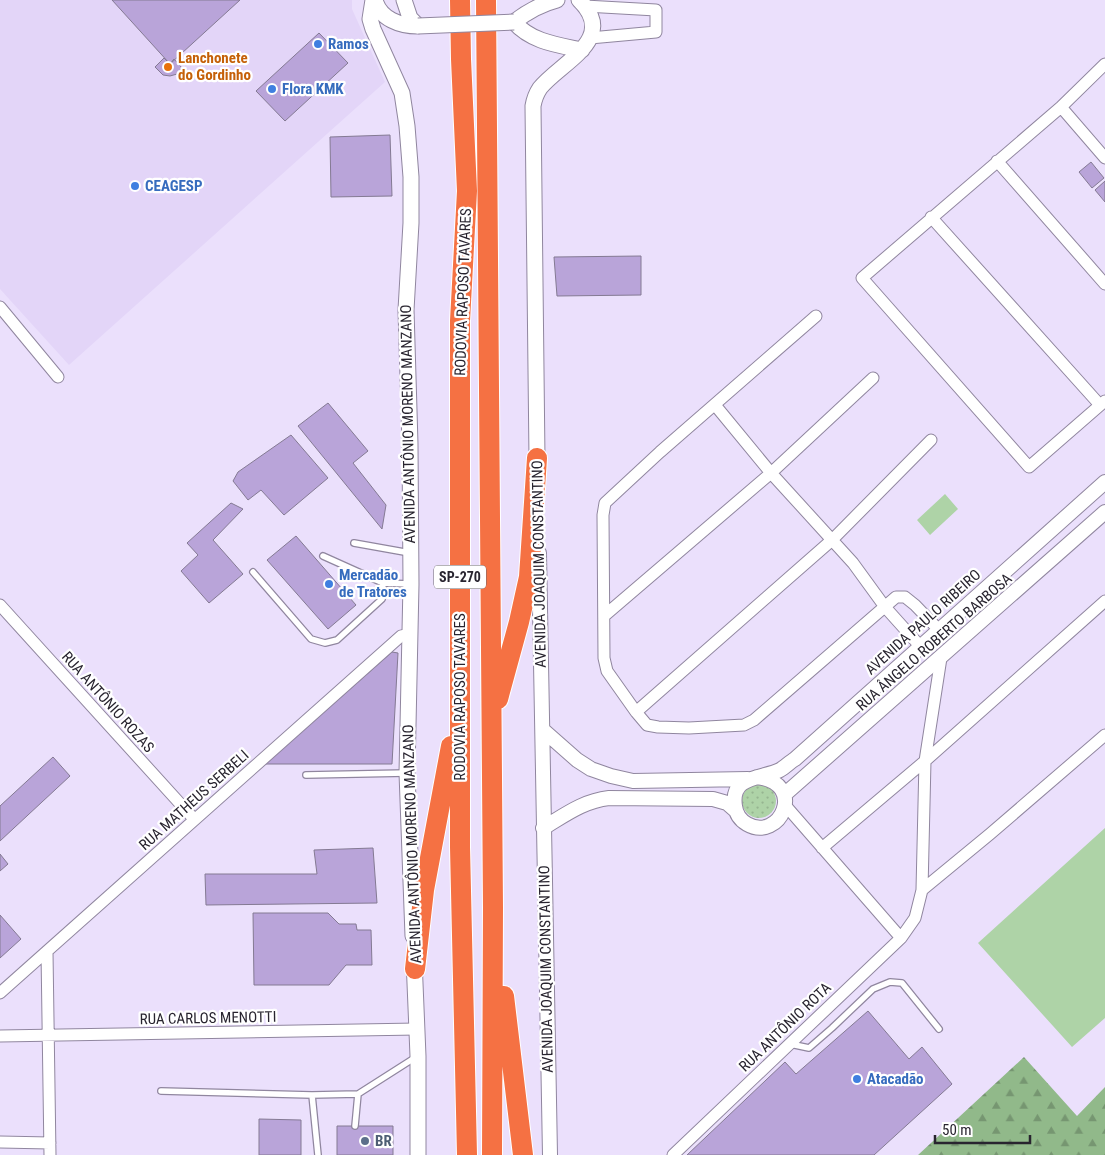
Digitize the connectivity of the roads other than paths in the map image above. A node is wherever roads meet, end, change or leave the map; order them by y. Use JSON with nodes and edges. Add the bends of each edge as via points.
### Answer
{"nodes":[{"id":1,"x":374,"y":0,"type":"edge"},
{"id":2,"x":404,"y":0,"type":"edge"},
{"id":3,"x":460,"y":0,"type":"edge"},
{"id":4,"x":486,"y":0,"type":"edge"},
{"id":5,"x":557,"y":0,"type":"edge"},
{"id":6,"x":582,"y":3,"type":"edge"},
{"id":7,"x":514,"y":22,"type":"junction"},
{"id":8,"x":418,"y":26,"type":"junction"},
{"id":9,"x":586,"y":44,"type":"junction"},
{"id":10,"x":1105,"y":64,"type":"edge"},
{"id":11,"x":1060,"y":107,"type":"junction"},
{"id":12,"x":1105,"y":158,"type":"edge"},
{"id":13,"x":997,"y":162,"type":"junction"},
{"id":14,"x":931,"y":217,"type":"junction"},
{"id":15,"x":1105,"y":284,"type":"edge"},
{"id":16,"x":0,"y":307,"type":"edge"},
{"id":17,"x":816,"y":316,"type":"dead end"},
{"id":18,"x":58,"y":377,"type":"dead end"},
{"id":19,"x":873,"y":378,"type":"dead end"},
{"id":20,"x":1103,"y":403,"type":"edge"},
{"id":21,"x":715,"y":405,"type":"junction"},
{"id":22,"x":931,"y":440,"type":"dead end"},
{"id":23,"x":537,"y":458,"type":"junction"},
{"id":24,"x":772,"y":473,"type":"junction"},
{"id":25,"x":1105,"y":482,"type":"edge"},
{"id":26,"x":1105,"y":512,"type":"edge"},
{"id":27,"x":832,"y":540,"type":"junction"},
{"id":28,"x":354,"y":543,"type":"dead end"},
{"id":29,"x":410,"y":553,"type":"junction"},
{"id":30,"x":323,"y":556,"type":"dead end"},
{"id":31,"x":253,"y":572,"type":"dead end"},
{"id":32,"x":383,"y":583,"type":"junction"},
{"id":33,"x":411,"y":584,"type":"junction"},
{"id":34,"x":460,"y":585,"type":"junction"},
{"id":35,"x":1105,"y":602,"type":"edge"},
{"id":36,"x":0,"y":605,"type":"edge"},
{"id":37,"x":885,"y":607,"type":"junction"},
{"id":38,"x":604,"y":616,"type":"junction"},
{"id":39,"x":939,"y":630,"type":"junction"},
{"id":40,"x":410,"y":634,"type":"junction"},
{"id":41,"x":920,"y":646,"type":"junction"},
{"id":42,"x":941,"y":658,"type":"junction"},
{"id":43,"x":636,"y":712,"type":"junction"},
{"id":44,"x":492,"y":723,"type":"junction"},
{"id":45,"x":543,"y":730,"type":"junction"},
{"id":46,"x":1105,"y":735,"type":"edge"},
{"id":47,"x":926,"y":761,"type":"junction"},
{"id":48,"x":407,"y":773,"type":"junction"},
{"id":49,"x":306,"y":775,"type":"dead end"},
{"id":50,"x":752,"y":778,"type":"junction"},
{"id":51,"x":785,"y":800,"type":"junction"},
{"id":52,"x":735,"y":810,"type":"junction"},
{"id":53,"x":194,"y":818,"type":"junction"},
{"id":54,"x":543,"y":828,"type":"junction"},
{"id":55,"x":822,"y":848,"type":"junction"},
{"id":56,"x":922,"y":890,"type":"junction"},
{"id":57,"x":493,"y":907,"type":"junction"},
{"id":58,"x":901,"y":938,"type":"junction"},
{"id":59,"x":47,"y":952,"type":"junction"},
{"id":60,"x":415,"y":969,"type":"junction"},
{"id":61,"x":0,"y":993,"type":"edge"},
{"id":62,"x":417,"y":1029,"type":"junction"},
{"id":63,"x":940,"y":1029,"type":"dead end"},
{"id":64,"x":48,"y":1035,"type":"junction"},
{"id":65,"x":0,"y":1036,"type":"edge"},
{"id":66,"x":790,"y":1044,"type":"junction"},
{"id":67,"x":418,"y":1056,"type":"junction"},
{"id":68,"x":161,"y":1091,"type":"dead end"},
{"id":69,"x":358,"y":1094,"type":"junction"},
{"id":70,"x":312,"y":1095,"type":"junction"},
{"id":71,"x":355,"y":1126,"type":"dead end"},
{"id":72,"x":0,"y":1142,"type":"edge"},
{"id":73,"x":50,"y":1143,"type":"junction"},
{"id":74,"x":50,"y":1155,"type":"edge"},
{"id":75,"x":318,"y":1155,"type":"edge"},
{"id":76,"x":418,"y":1155,"type":"edge"},
{"id":77,"x":466,"y":1155,"type":"edge"},
{"id":78,"x":492,"y":1155,"type":"edge"},
{"id":79,"x":523,"y":1155,"type":"edge"},
{"id":80,"x":550,"y":1155,"type":"edge"},
{"id":81,"x":673,"y":1155,"type":"edge"}],
"edges":[{"from":1,"to":8,"type":"main road","name":"AVENIDA ANTÔNIO MORENO MANZANO","via":[[390,19]]},
{"from":1,"to":29,"type":"main road","name":"AVENIDA ANTÔNIO MORENO MANZANO","via":[[370,19],[402,93],[408,126],[411,224],[406,310]]},
{"from":2,"to":8,"type":"main road","via":[[410,18]]},
{"from":3,"to":34,"type":"highway","name":"RODOVIA RAPOSO TAVARES","number":"SP-270","via":[[467,191],[460,322]]},
{"from":4,"to":44,"type":"highway","name":"RODOVIA RAPOSO TAVARES","number":"SP-270"},
{"from":5,"to":7,"type":"main road","via":[[543,4]]},
{"from":6,"to":9,"type":"main road","via":[[591,21]]},
{"from":6,"to":9,"type":"street","via":[[656,10],[656,32]]},
{"from":7,"to":8,"type":"main road","name":"AVENIDA ANTÔNIO MORENO MANZANO","bridge":true},
{"from":7,"to":9,"type":"main road","via":[[543,42]]},
{"from":9,"to":23,"type":"main road","name":"AVENIDA JOAQUIM CONSTANTINO","via":[[540,88],[533,106]]},
{"from":10,"to":11,"type":"street"},
{"from":11,"to":12,"type":"street"},
{"from":11,"to":13,"type":"street"},
{"from":13,"to":14,"type":"street"},
{"from":13,"to":15,"type":"street"},
{"from":14,"to":20,"type":"street"},
{"from":14,"to":20,"type":"street","via":[[862,278],[1029,467]]},
{"from":16,"to":18,"type":"street"},
{"from":17,"to":21,"type":"street"},
{"from":19,"to":24,"type":"street"},
{"from":21,"to":24,"type":"street"},
{"from":21,"to":38,"type":"street","via":[[605,503]]},
{"from":22,"to":27,"type":"street"},
{"from":23,"to":44,"type":"highway","via":[[529,577]]},
{"from":23,"to":45,"type":"street","name":"AVENIDA JOAQUIM CONSTANTINO"},
{"from":24,"to":27,"type":"street"},
{"from":24,"to":38,"type":"street"},
{"from":25,"to":39,"type":"street","name":"AVENIDA PAULO RIBEIRO"},
{"from":26,"to":42,"type":"street","name":"RUA ÂNGELO ROBERTO BARBOSA"},
{"from":27,"to":37,"type":"street"},
{"from":27,"to":43,"type":"street"},
{"from":28,"to":29,"type":"lane"},
{"from":29,"to":33,"type":"main road","name":"AVENIDA ANTÔNIO MORENO MANZANO"},
{"from":30,"to":32,"type":"lane"},
{"from":31,"to":32,"type":"lane","via":[[311,639],[325,643],[337,640],[382,600]]},
{"from":32,"to":33,"type":"lane"},
{"from":33,"to":40,"type":"main road","name":"AVENIDA ANTÔNIO MORENO MANZANO"},
{"from":34,"to":60,"type":"highway","via":[[450,749],[424,890]]},
{"from":34,"to":77,"type":"highway","name":"RODOVIA RAPOSO TAVARES","number":"SP-270","via":[[460,847]]},
{"from":35,"to":47,"type":"street"},
{"from":36,"to":53,"type":"street","name":"RUA ANTÔNIO ROZAS"},
{"from":37,"to":39,"type":"street","via":[[896,597],[905,597]]},
{"from":37,"to":41,"type":"street"},
{"from":37,"to":43,"type":"street","via":[[748,724],[652,727]]},
{"from":38,"to":43,"type":"street","via":[[606,668]]},
{"from":39,"to":41,"type":"street","name":"AVENIDA PAULO RIBEIRO"},
{"from":40,"to":48,"type":"main road","name":"AVENIDA ANTÔNIO MORENO MANZANO"},
{"from":40,"to":53,"type":"street","name":"RUA MATHEUS SERBELI","via":[[401,636]]},
{"from":41,"to":50,"type":"street","name":"AVENIDA PAULO RIBEIRO","via":[[780,770]]},
{"from":42,"to":47,"type":"street"},
{"from":42,"to":51,"type":"street","name":"RUA ÂNGELO ROBERTO BARBOSA"},
{"from":44,"to":57,"type":"highway","name":"RODOVIA RAPOSO TAVARES","number":"SP-270"},
{"from":45,"to":50,"type":"street","name":"AVENIDA PAULO RIBEIRO","via":[[591,769],[618,778],[633,781]]},
{"from":45,"to":54,"type":"street","name":"AVENIDA JOAQUIM CONSTANTINO"},
{"from":46,"to":56,"type":"street"},
{"from":47,"to":55,"type":"street"},
{"from":47,"to":56,"type":"street"},
{"from":48,"to":49,"type":"lane"},
{"from":48,"to":60,"type":"main road","name":"AVENIDA ANTÔNIO MORENO MANZANO"},
{"from":50,"to":51,"type":"street","via":[[769,778],[778,785]]},
{"from":50,"to":52,"type":"street","via":[[736,792]]},
{"from":51,"to":52,"type":"street","via":[[782,816],[766,827],[746,824]]},
{"from":51,"to":55,"type":"street"},
{"from":52,"to":54,"type":"street","via":[[727,802],[713,799],[609,798],[582,805]]},
{"from":53,"to":59,"type":"street","name":"RUA MATHEUS SERBELI"},
{"from":54,"to":80,"type":"street","name":"AVENIDA JOAQUIM CONSTANTINO"},
{"from":55,"to":58,"type":"street"},
{"from":56,"to":58,"type":"street","name":"RUA ANTÔNIO ROTA","via":[[916,918]]},
{"from":57,"to":78,"type":"highway","name":"RODOVIA RAPOSO TAVARES","number":"SP-270"},
{"from":57,"to":79,"type":"highway"},
{"from":58,"to":66,"type":"street","name":"RUA ANTÔNIO ROTA"},
{"from":59,"to":61,"type":"street","name":"RUA MATHEUS SERBELI"},
{"from":59,"to":64,"type":"street"},
{"from":60,"to":62,"type":"main road","name":"AVENIDA ANTÔNIO MORENO MANZANO"},
{"from":62,"to":64,"type":"street","name":"RUA CARLOS MENOTTI"},
{"from":62,"to":67,"type":"main road","name":"AVENIDA ANTÔNIO MORENO MANZANO"},
{"from":63,"to":66,"type":"lane","via":[[902,983],[890,982],[873,989],[809,1048]]},
{"from":64,"to":65,"type":"street","name":"RUA CARLOS MENOTTI"},
{"from":64,"to":73,"type":"street"},
{"from":66,"to":81,"type":"street","name":"RUA ANTÔNIO ROTA"},
{"from":67,"to":69,"type":"lane"},
{"from":67,"to":76,"type":"main road","name":"AVENIDA ANTÔNIO MORENO MANZANO"},
{"from":68,"to":70,"type":"lane"},
{"from":69,"to":70,"type":"lane"},
{"from":69,"to":71,"type":"lane"},
{"from":70,"to":75,"type":"lane"},
{"from":72,"to":73,"type":"street"},
{"from":73,"to":74,"type":"street"}]}
